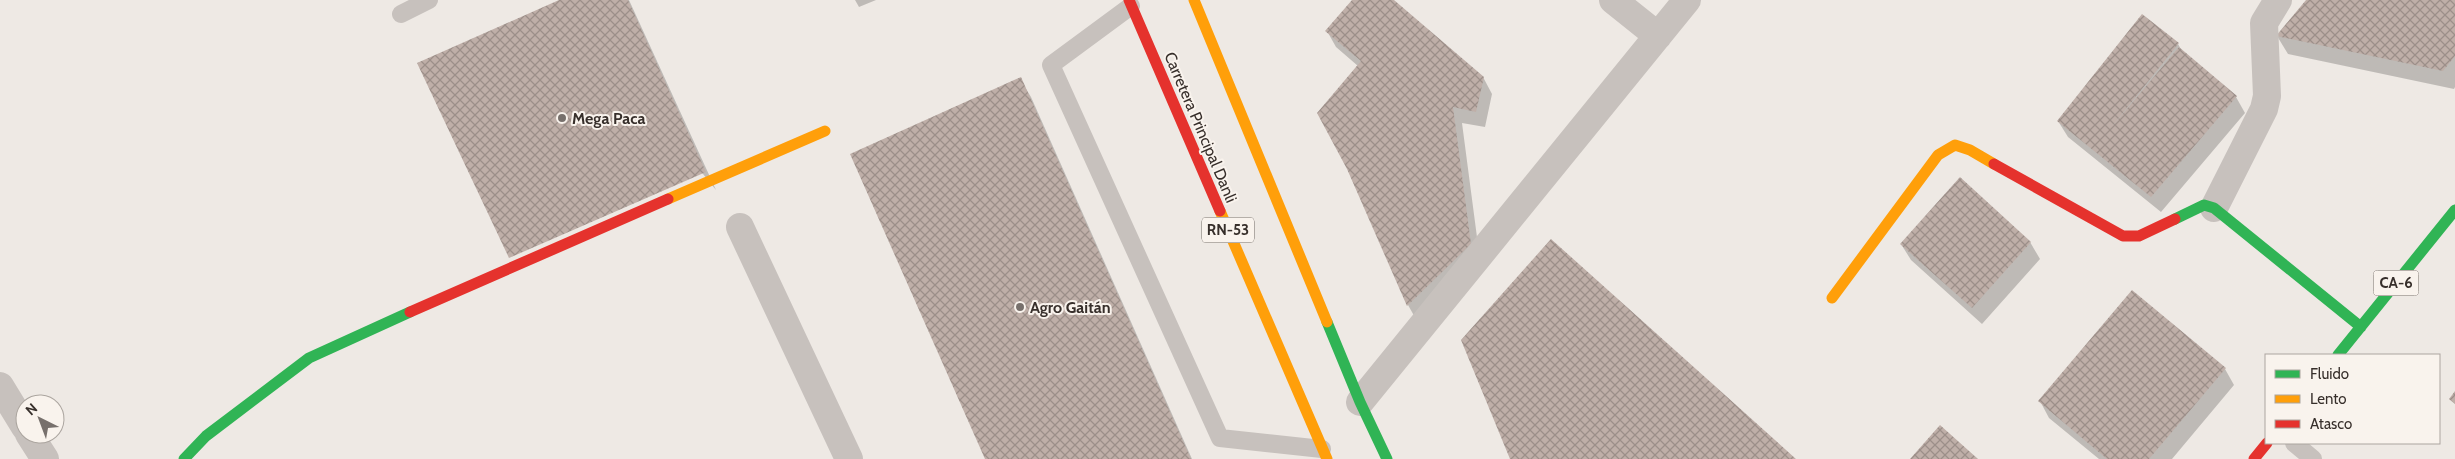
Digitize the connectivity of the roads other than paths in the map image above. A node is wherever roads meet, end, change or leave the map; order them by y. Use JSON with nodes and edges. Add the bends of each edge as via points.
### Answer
{"nodes":[{"id":1,"x":430,"y":0,"type":"edge"},
{"id":2,"x":1194,"y":0,"type":"edge"},
{"id":3,"x":1613,"y":0,"type":"edge"},
{"id":4,"x":1687,"y":0,"type":"edge"},
{"id":5,"x":2278,"y":0,"type":"edge"},
{"id":6,"x":1130,"y":3,"type":"edge"},
{"id":7,"x":401,"y":14,"type":"dead end"},
{"id":8,"x":1658,"y":36,"type":"junction"},
{"id":9,"x":825,"y":131,"type":"dead end"},
{"id":10,"x":2214,"y":208,"type":"junction"},
{"id":11,"x":2455,"y":210,"type":"edge"},
{"id":12,"x":740,"y":226,"type":"dead end"},
{"id":13,"x":1832,"y":298,"type":"dead end"},
{"id":14,"x":2361,"y":327,"type":"junction"},
{"id":15,"x":2339,"y":354,"type":"edge"},
{"id":16,"x":0,"y":386,"type":"edge"},
{"id":17,"x":1360,"y":402,"type":"junction"},
{"id":18,"x":15,"y":411,"type":"edge"},
{"id":19,"x":35,"y":444,"type":"edge"},
{"id":20,"x":2266,"y":444,"type":"edge"},
{"id":21,"x":2295,"y":444,"type":"edge"},
{"id":22,"x":1321,"y":456,"type":"edge"},
{"id":23,"x":45,"y":459,"type":"edge"},
{"id":24,"x":184,"y":459,"type":"edge"},
{"id":25,"x":849,"y":459,"type":"edge"},
{"id":26,"x":1387,"y":459,"type":"edge"},
{"id":27,"x":2254,"y":459,"type":"edge"},
{"id":28,"x":2313,"y":459,"type":"edge"}],
"edges":[{"from":1,"to":7,"type":"lane"},
{"from":2,"to":17,"type":"main road"},
{"from":3,"to":8,"type":"street"},
{"from":4,"to":8,"type":"street"},
{"from":5,"to":10,"type":"street","via":[[2264,23],[2267,96],[2264,109]]},
{"from":6,"to":22,"type":"main road","name":"Carretera Principal Danli","number":"RN-53"},
{"from":6,"to":22,"type":"lane","via":[[1051,65],[1220,438]]},
{"from":8,"to":17,"type":"street"},
{"from":9,"to":24,"type":"main road","via":[[309,358],[206,436]]},
{"from":10,"to":13,"type":"main road","via":[[2204,205],[2139,236],[2123,236],[1970,150],[1955,145],[1938,155]]},
{"from":10,"to":14,"type":"main road"},
{"from":11,"to":14,"type":"main road","number":"CA-6"},
{"from":12,"to":25,"type":"street"},
{"from":14,"to":15,"type":"main road","number":"CA-6"},
{"from":16,"to":18,"type":"street"},
{"from":17,"to":26,"type":"main road"},
{"from":19,"to":23,"type":"street"},
{"from":20,"to":27,"type":"main road"},
{"from":21,"to":28,"type":"lane"}]}
